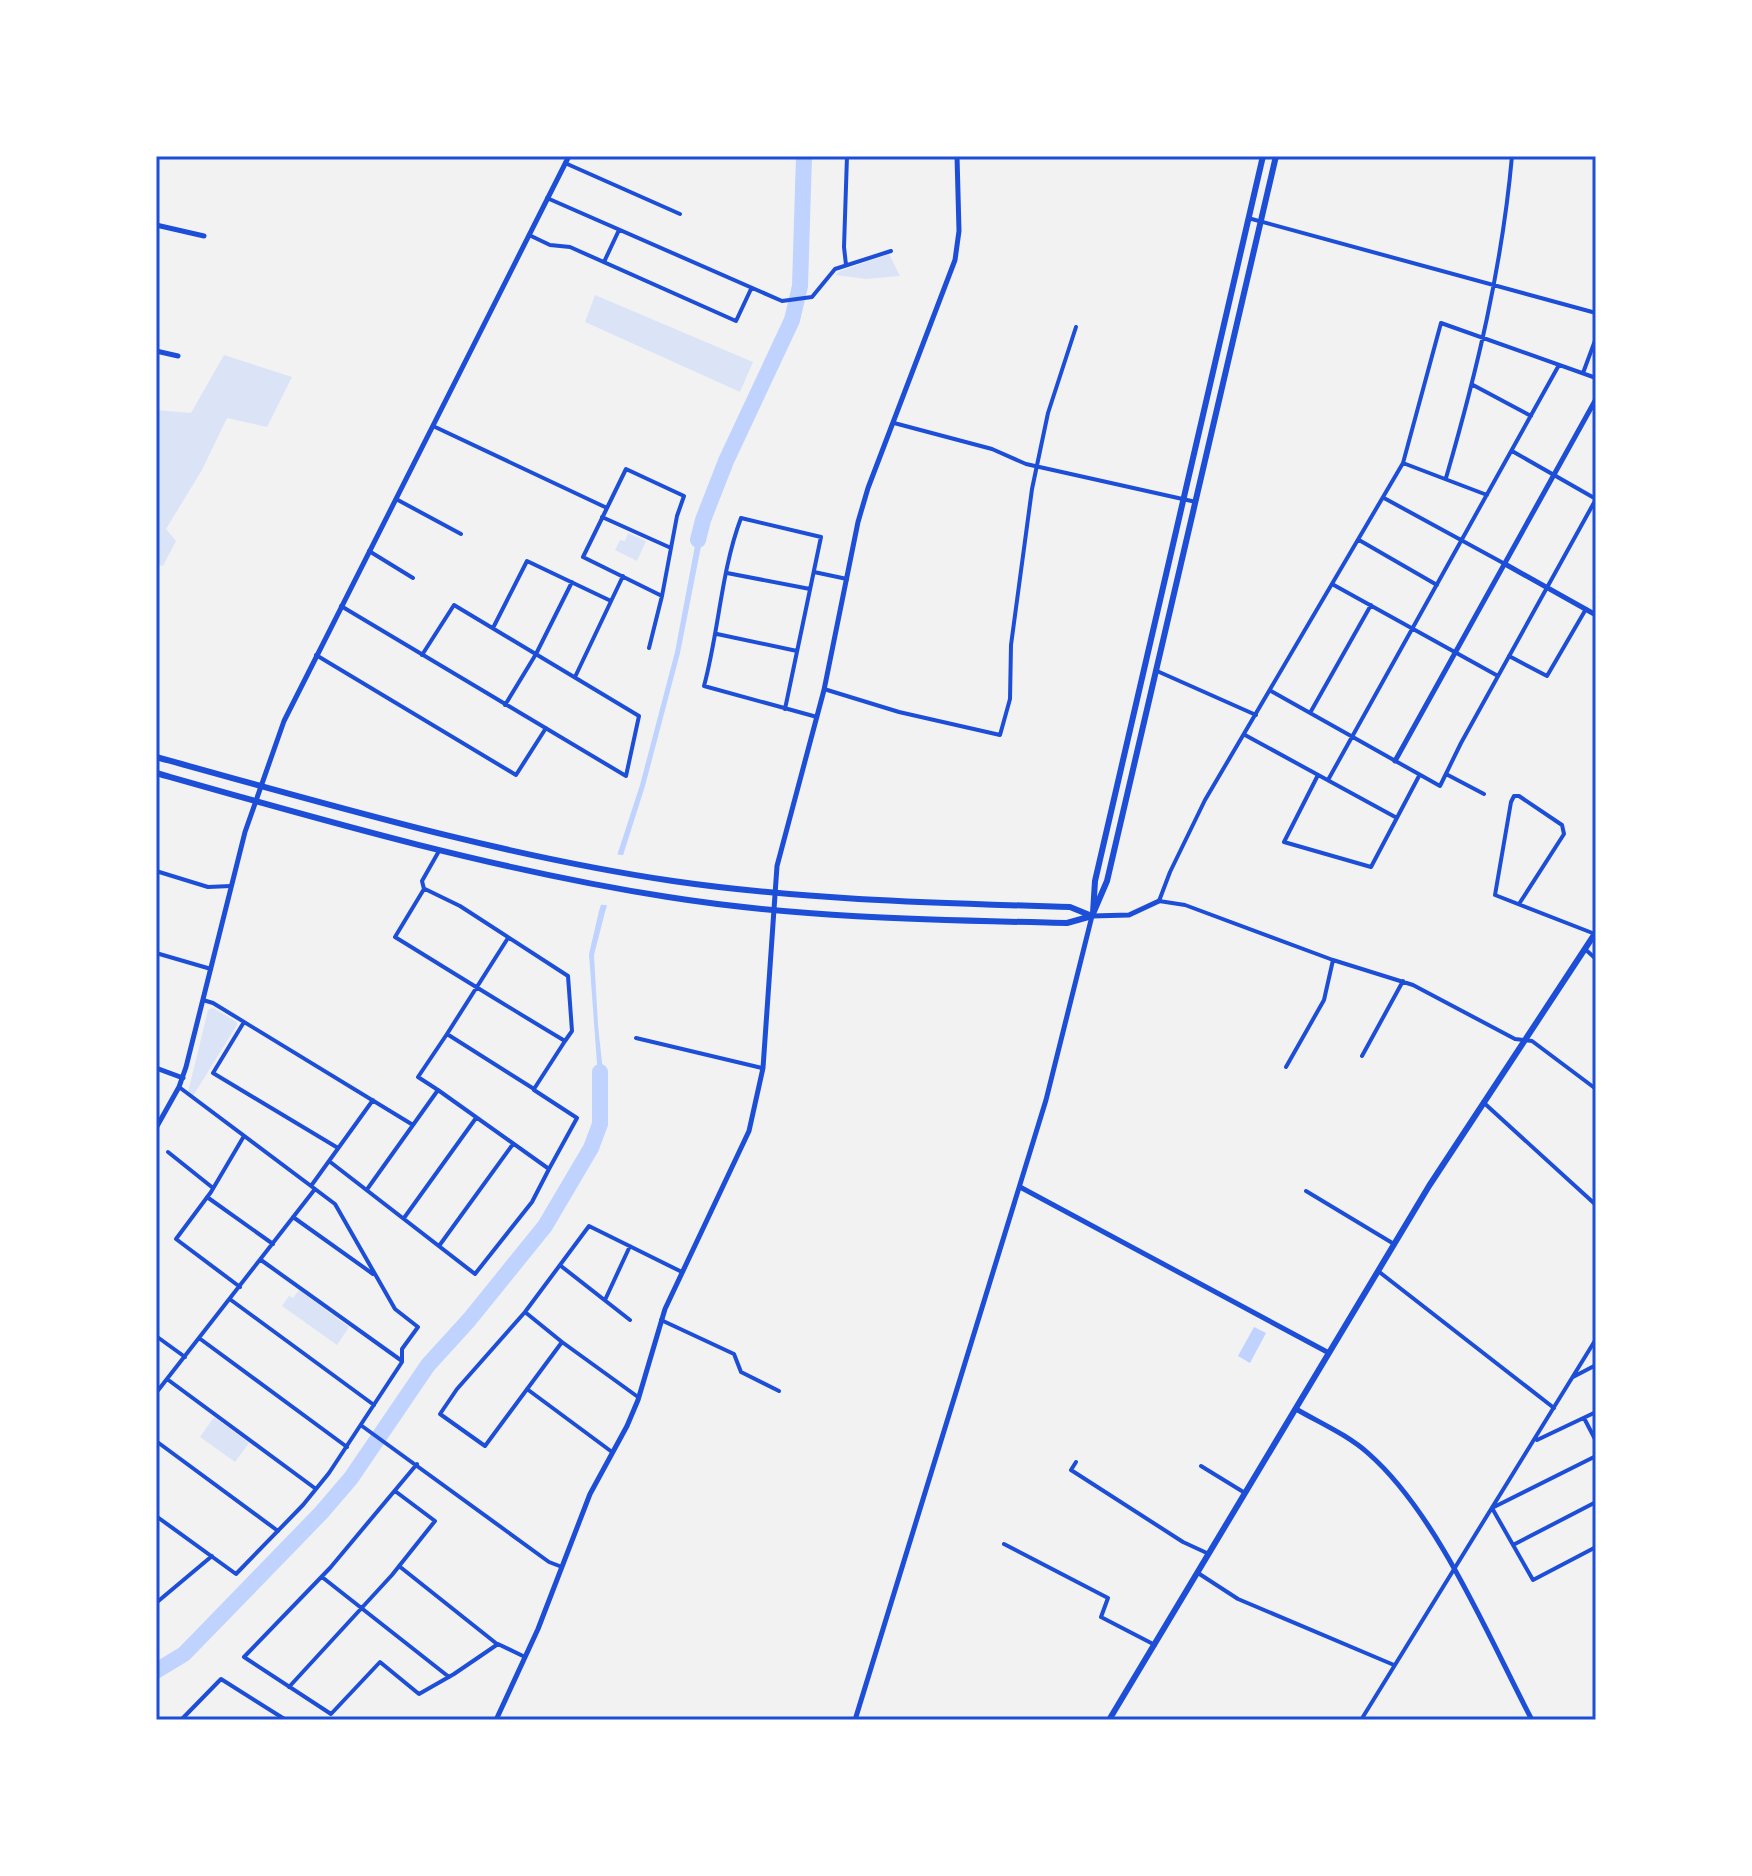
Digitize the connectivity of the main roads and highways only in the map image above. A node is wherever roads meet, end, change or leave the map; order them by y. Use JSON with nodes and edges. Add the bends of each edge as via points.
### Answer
{"nodes":[{"id":1,"x":1263,"y":156,"type":"edge"},
{"id":2,"x":1276,"y":156,"type":"edge"},
{"id":3,"x":156,"y":757,"type":"edge"},
{"id":4,"x":156,"y":773,"type":"edge"},
{"id":5,"x":1092,"y":916,"type":"junction"},
{"id":6,"x":1595,"y":933,"type":"edge"},
{"id":7,"x":1109,"y":1720,"type":"edge"}],
"edges":[{"from":1,"to":5,"type":"main road","via":[[1095,881]]},
{"from":2,"to":5,"type":"main road","via":[[1107,881]]},
{"from":3,"to":5,"type":"main road","via":[[511,851],[628,873],[774,893],[1070,907]]},
{"from":4,"to":5,"type":"main road","via":[[441,849],[622,889],[773,910],[872,917],[1067,923]]},
{"from":6,"to":7,"type":"main road","via":[[1394,1244]]}]}
